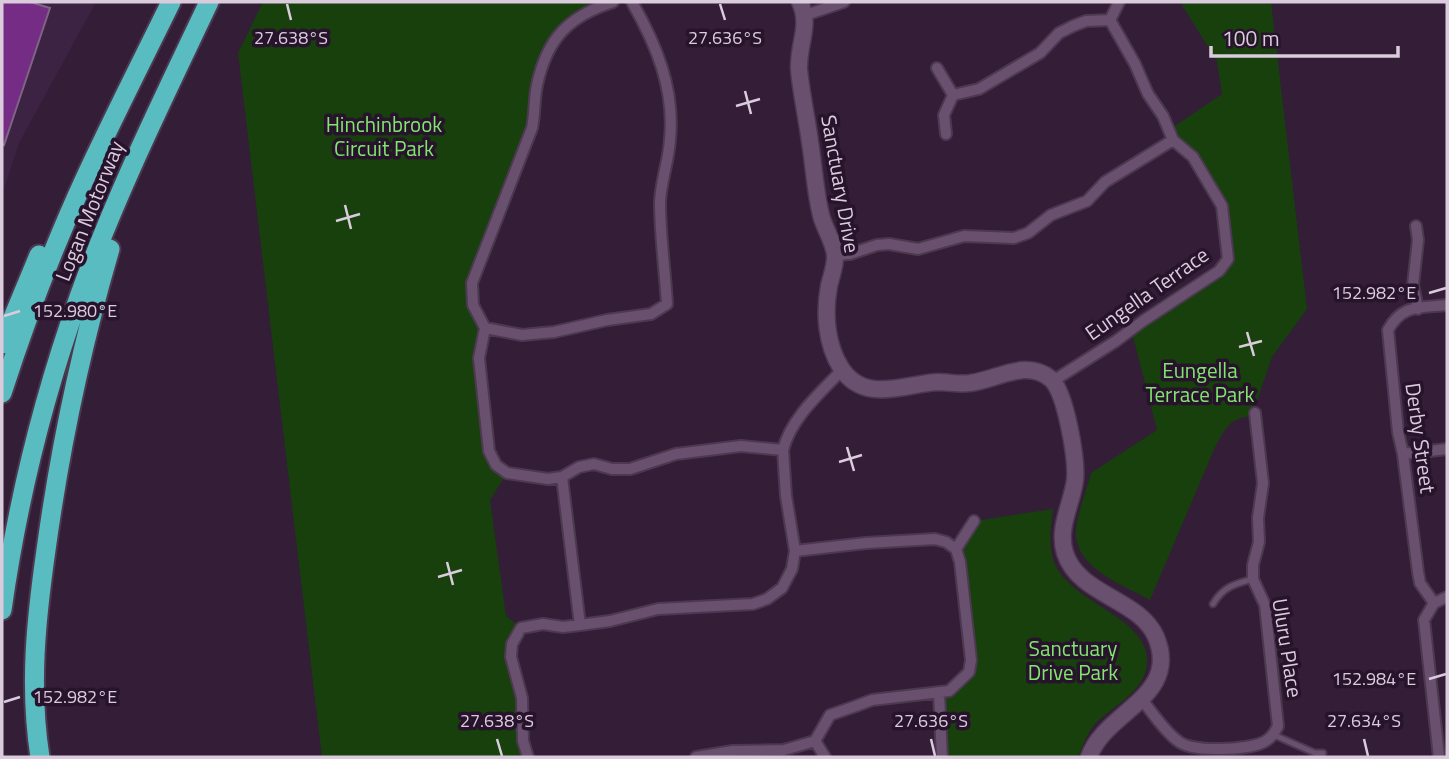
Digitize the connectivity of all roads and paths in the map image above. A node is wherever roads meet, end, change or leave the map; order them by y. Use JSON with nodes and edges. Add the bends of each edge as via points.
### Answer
{"nodes":[{"id":1,"x":171,"y":2,"type":"edge"},
{"id":2,"x":209,"y":2,"type":"edge"},
{"id":3,"x":613,"y":2,"type":"edge"},
{"id":4,"x":632,"y":2,"type":"edge"},
{"id":5,"x":844,"y":2,"type":"edge"},
{"id":6,"x":1119,"y":2,"type":"edge"},
{"id":7,"x":803,"y":8,"type":"edge"},
{"id":8,"x":1110,"y":20,"type":"junction"},
{"id":9,"x":937,"y":68,"type":"dead end"},
{"id":10,"x":953,"y":94,"type":"junction"},
{"id":11,"x":946,"y":134,"type":"dead end"},
{"id":12,"x":1173,"y":140,"type":"junction"},
{"id":13,"x":87,"y":174,"type":"junction"},
{"id":14,"x":110,"y":218,"type":"junction"},
{"id":15,"x":1416,"y":226,"type":"dead end"},
{"id":16,"x":835,"y":256,"type":"junction"},
{"id":17,"x":1447,"y":306,"type":"edge"},
{"id":18,"x":1418,"y":309,"type":"junction"},
{"id":19,"x":485,"y":328,"type":"junction"},
{"id":20,"x":2,"y":344,"type":"edge"},
{"id":21,"x":842,"y":370,"type":"junction"},
{"id":22,"x":1053,"y":381,"type":"junction"},
{"id":23,"x":2,"y":393,"type":"edge"},
{"id":24,"x":1255,"y":413,"type":"dead end"},
{"id":25,"x":1447,"y":449,"type":"edge"},
{"id":26,"x":783,"y":450,"type":"junction"},
{"id":27,"x":1404,"y":454,"type":"junction"},
{"id":28,"x":562,"y":477,"type":"junction"},
{"id":29,"x":974,"y":521,"type":"dead end"},
{"id":30,"x":956,"y":549,"type":"junction"},
{"id":31,"x":795,"y":551,"type":"junction"},
{"id":32,"x":1253,"y":579,"type":"junction"},
{"id":33,"x":1447,"y":597,"type":"edge"},
{"id":34,"x":1434,"y":603,"type":"junction"},
{"id":35,"x":1213,"y":604,"type":"dead end"},
{"id":36,"x":2,"y":610,"type":"edge"},
{"id":37,"x":580,"y":625,"type":"junction"},
{"id":38,"x":939,"y":694,"type":"junction"},
{"id":39,"x":1142,"y":700,"type":"junction"},
{"id":40,"x":1274,"y":735,"type":"junction"},
{"id":41,"x":815,"y":741,"type":"junction"},
{"id":42,"x":1323,"y":753,"type":"dead end"},
{"id":43,"x":40,"y":757,"type":"edge"},
{"id":44,"x":528,"y":757,"type":"edge"},
{"id":45,"x":696,"y":757,"type":"edge"},
{"id":46,"x":825,"y":757,"type":"edge"},
{"id":47,"x":942,"y":757,"type":"edge"},
{"id":48,"x":1089,"y":757,"type":"edge"},
{"id":49,"x":1439,"y":757,"type":"edge"}],
"edges":[{"from":1,"to":13,"type":"highway","name":"Logan Motorway"},
{"from":2,"to":14,"type":"highway","name":"Logan Motorway"},
{"from":3,"to":19,"type":"street","via":[[571,21],[543,63],[531,128],[472,283],[473,305]]},
{"from":4,"to":19,"type":"street","via":[[650,34],[667,89],[671,128],[660,204],[667,304],[651,314],[554,332],[522,335]]},
{"from":5,"to":7,"type":"street"},
{"from":6,"to":8,"type":"street"},
{"from":7,"to":16,"type":"street","name":"Sanctuary Drive","via":[[799,67],[821,216]]},
{"from":8,"to":10,"type":"street","via":[[1073,26],[1040,53],[979,89]]},
{"from":8,"to":12,"type":"street","name":"Eungella Terrace"},
{"from":9,"to":10,"type":"street"},
{"from":10,"to":11,"type":"street","via":[[944,115]]},
{"from":12,"to":16,"type":"street","via":[[1105,182],[1087,201],[1051,215],[1014,238],[964,236],[918,248],[877,245]]},
{"from":12,"to":22,"type":"street","name":"Eungella Terrace","via":[[1193,157],[1222,206],[1228,259],[1219,271]]},
{"from":13,"to":20,"type":"highway","via":[[67,191]]},
{"from":13,"to":23,"type":"highway","name":"Logan Motorway","via":[[37,291]]},
{"from":14,"to":36,"type":"highway","name":"Logan Motorway","via":[[79,296],[48,399],[29,468]]},
{"from":14,"to":43,"type":"highway","via":[[112,243],[72,390],[41,585],[33,674]]},
{"from":15,"to":18,"type":"street","via":[[1413,285]]},
{"from":16,"to":21,"type":"street","name":"Sanctuary Drive","via":[[827,326]]},
{"from":17,"to":18,"type":"street"},
{"from":18,"to":27,"type":"street","name":"Derby Street","via":[[1402,312],[1388,330]]},
{"from":19,"to":28,"type":"street","via":[[479,358],[489,451],[496,465],[507,473]]},
{"from":21,"to":22,"type":"street","via":[[876,390],[937,382],[968,384],[1019,369],[1039,372]]},
{"from":21,"to":26,"type":"street","via":[[791,429]]},
{"from":22,"to":39,"type":"street","via":[[1075,458],[1075,481],[1062,532],[1064,552],[1087,582],[1140,617],[1154,634],[1160,668]]},
{"from":24,"to":32,"type":"street","name":"Uluru Place","via":[[1263,496]]},
{"from":25,"to":27,"type":"street"},
{"from":26,"to":28,"type":"street","via":[[741,446],[676,454],[630,469],[594,464]]},
{"from":26,"to":31,"type":"street"},
{"from":27,"to":34,"type":"street","name":"Derby Street","via":[[1420,583]]},
{"from":28,"to":37,"type":"street"},
{"from":29,"to":30,"type":"street"},
{"from":30,"to":31,"type":"street","via":[[935,539]]},
{"from":30,"to":38,"type":"street","via":[[971,660],[964,679]]},
{"from":31,"to":37,"type":"street","via":[[782,588],[767,600],[675,607]]},
{"from":32,"to":35,"type":"lane","via":[[1231,584]]},
{"from":32,"to":40,"type":"street","name":"Uluru Place","via":[[1265,605],[1278,726]]},
{"from":33,"to":34,"type":"street"},
{"from":34,"to":49,"type":"street","via":[[1424,628]]},
{"from":37,"to":44,"type":"street","via":[[521,628],[512,644]]},
{"from":38,"to":41,"type":"street","via":[[856,705],[830,715]]},
{"from":38,"to":47,"type":"street"},
{"from":39,"to":40,"type":"street","via":[[1178,741],[1189,747],[1257,744]]},
{"from":39,"to":48,"type":"street","via":[[1103,733]]},
{"from":40,"to":42,"type":"lane"},
{"from":41,"to":45,"type":"street","via":[[784,750]]},
{"from":41,"to":46,"type":"street"}]}
